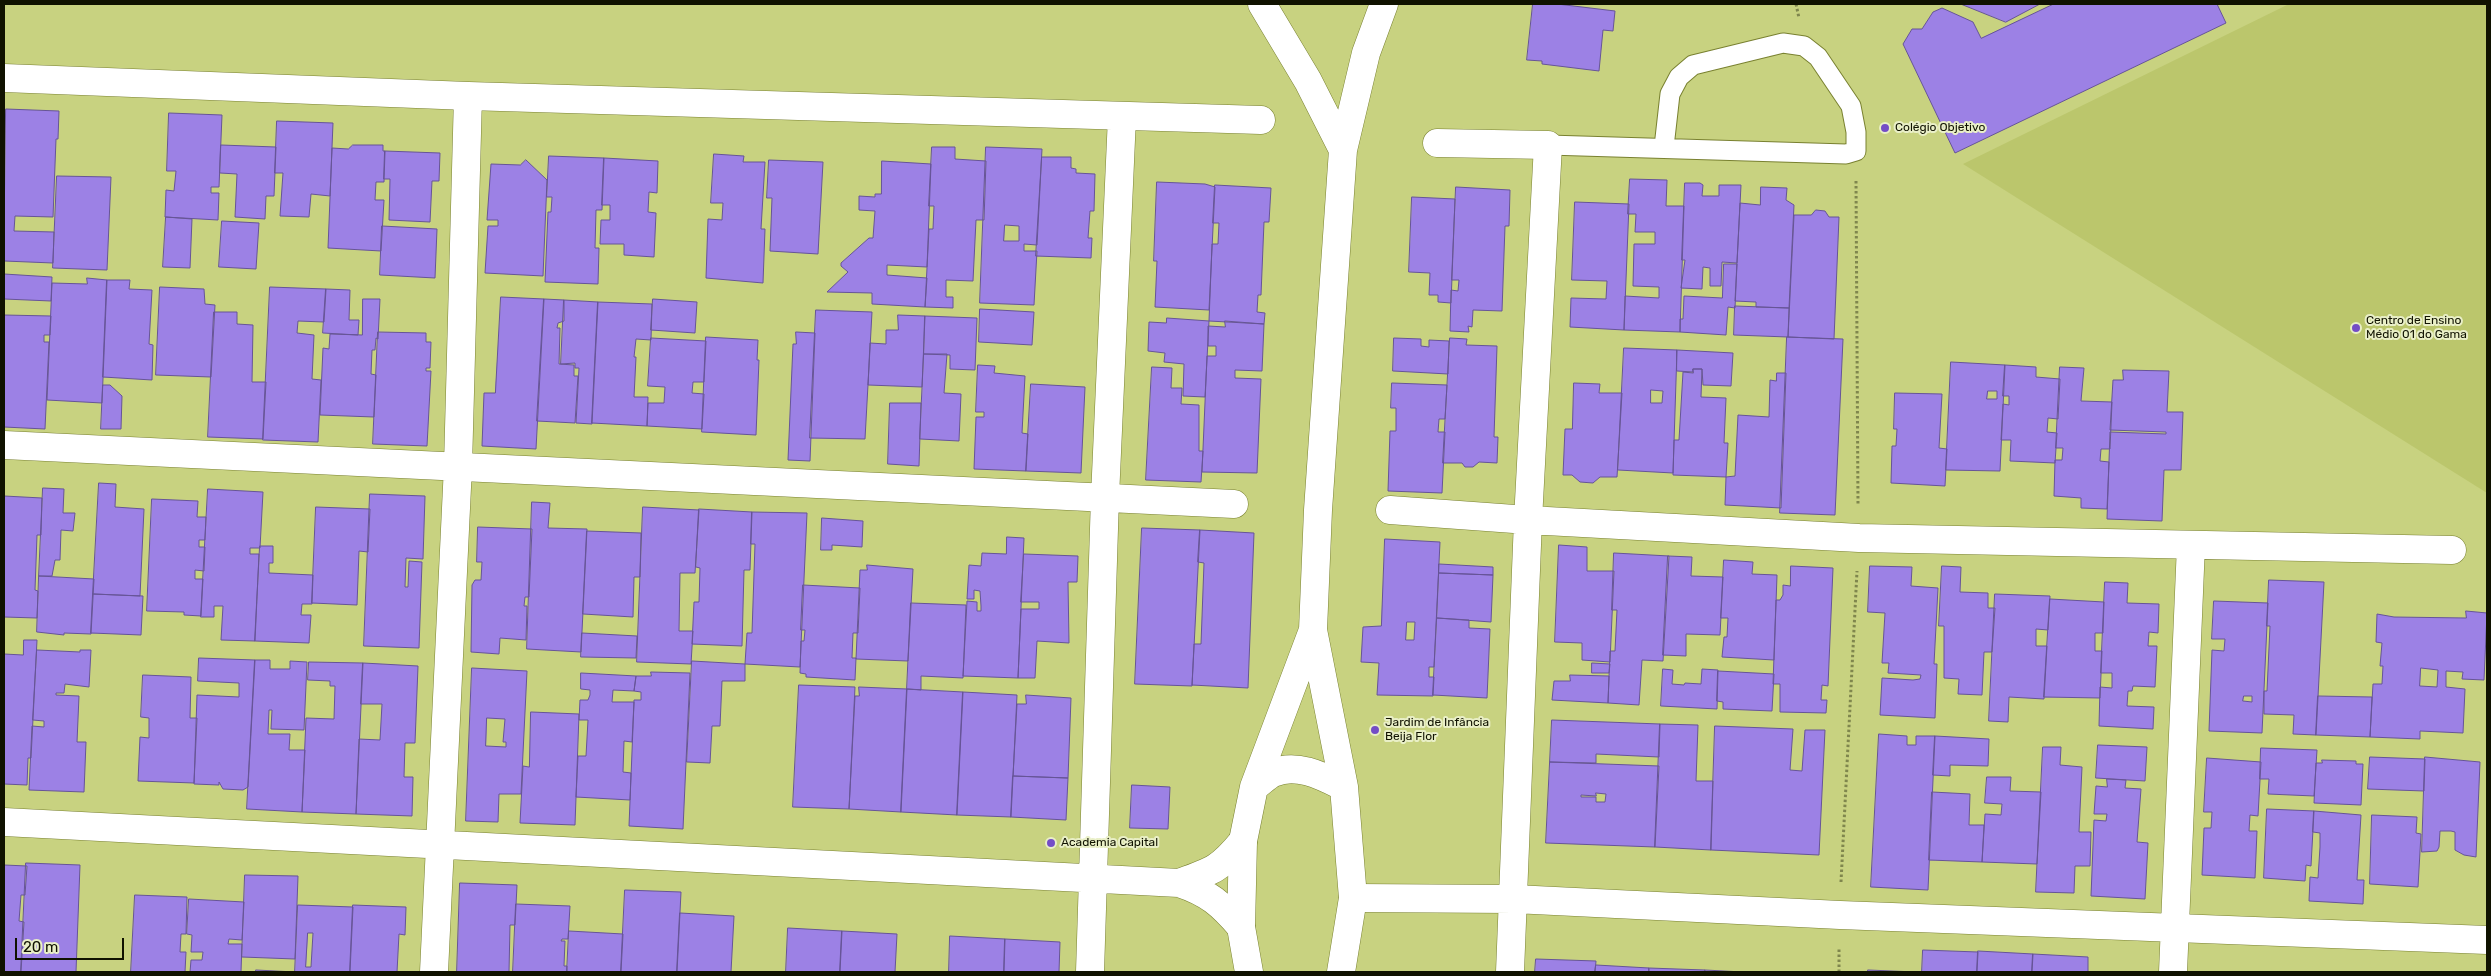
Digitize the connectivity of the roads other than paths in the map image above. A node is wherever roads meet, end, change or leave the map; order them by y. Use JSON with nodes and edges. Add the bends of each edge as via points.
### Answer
{"nodes":[{"id":1,"x":1262,"y":4,"type":"edge"},
{"id":2,"x":1384,"y":4,"type":"edge"},
{"id":3,"x":4,"y":78,"type":"edge"},
{"id":4,"x":468,"y":96,"type":"junction"},
{"id":5,"x":1122,"y":117,"type":"junction"},
{"id":6,"x":1261,"y":120,"type":"dead end"},
{"id":7,"x":1437,"y":143,"type":"dead end"},
{"id":8,"x":1548,"y":145,"type":"junction"},
{"id":9,"x":1664,"y":147,"type":"junction"},
{"id":10,"x":1343,"y":150,"type":"junction"},
{"id":11,"x":4,"y":445,"type":"edge"},
{"id":12,"x":458,"y":466,"type":"junction"},
{"id":13,"x":1105,"y":497,"type":"junction"},
{"id":14,"x":1234,"y":504,"type":"dead end"},
{"id":15,"x":1390,"y":510,"type":"dead end"},
{"id":16,"x":1528,"y":520,"type":"junction"},
{"id":17,"x":2191,"y":545,"type":"junction"},
{"id":18,"x":2452,"y":550,"type":"dead end"},
{"id":19,"x":1313,"y":630,"type":"junction"},
{"id":20,"x":1254,"y":787,"type":"junction"},
{"id":21,"x":1344,"y":787,"type":"junction"},
{"id":22,"x":4,"y":822,"type":"edge"},
{"id":23,"x":1243,"y":841,"type":"junction"},
{"id":24,"x":439,"y":844,"type":"junction"},
{"id":25,"x":1094,"y":879,"type":"junction"},
{"id":26,"x":1179,"y":883,"type":"junction"},
{"id":27,"x":1352,"y":898,"type":"junction"},
{"id":28,"x":1514,"y":900,"type":"junction"},
{"id":29,"x":1242,"y":927,"type":"junction"},
{"id":30,"x":2175,"y":928,"type":"junction"},
{"id":31,"x":2487,"y":940,"type":"edge"},
{"id":32,"x":434,"y":972,"type":"edge"},
{"id":33,"x":1090,"y":972,"type":"edge"},
{"id":34,"x":1249,"y":972,"type":"edge"},
{"id":35,"x":1341,"y":972,"type":"edge"},
{"id":36,"x":1510,"y":972,"type":"edge"},
{"id":37,"x":2173,"y":972,"type":"edge"}],
"edges":[{"from":1,"to":10,"type":"street","via":[[1308,81]]},
{"from":2,"to":10,"type":"street","via":[[1366,53]]},
{"from":3,"to":4,"type":"street"},
{"from":4,"to":5,"type":"street"},
{"from":4,"to":12,"type":"street"},
{"from":5,"to":6,"type":"street"},
{"from":5,"to":13,"type":"street"},
{"from":7,"to":8,"type":"street"},
{"from":8,"to":9,"type":"lane"},
{"from":8,"to":16,"type":"street"},
{"from":9,"to":9,"type":"lane","via":[[1670,94],[1679,76],[1693,65],[1783,43],[1804,46],[1818,57],[1851,106],[1856,132],[1856,151],[1846,154]]},
{"from":10,"to":19,"type":"street"},
{"from":11,"to":12,"type":"street"},
{"from":12,"to":13,"type":"street"},
{"from":12,"to":24,"type":"street"},
{"from":13,"to":14,"type":"street"},
{"from":13,"to":25,"type":"street"},
{"from":15,"to":16,"type":"street"},
{"from":16,"to":17,"type":"street","via":[[1858,538]]},
{"from":16,"to":28,"type":"street"},
{"from":17,"to":18,"type":"street"},
{"from":17,"to":30,"type":"street"},
{"from":19,"to":20,"type":"street"},
{"from":19,"to":21,"type":"street"},
{"from":20,"to":21,"type":"street","via":[[1274,772],[1291,770],[1313,772]]},
{"from":20,"to":23,"type":"street"},
{"from":21,"to":27,"type":"street"},
{"from":22,"to":24,"type":"street"},
{"from":23,"to":26,"type":"street","via":[[1225,863],[1207,874]]},
{"from":23,"to":29,"type":"street"},
{"from":24,"to":25,"type":"street"},
{"from":24,"to":32,"type":"street"},
{"from":25,"to":26,"type":"street"},
{"from":25,"to":33,"type":"street"},
{"from":26,"to":29,"type":"street","via":[[1220,902]]},
{"from":27,"to":28,"type":"street"},
{"from":27,"to":35,"type":"street"},
{"from":28,"to":30,"type":"street"},
{"from":28,"to":36,"type":"street"},
{"from":29,"to":34,"type":"street"},
{"from":30,"to":31,"type":"street"},
{"from":30,"to":37,"type":"street"}]}
